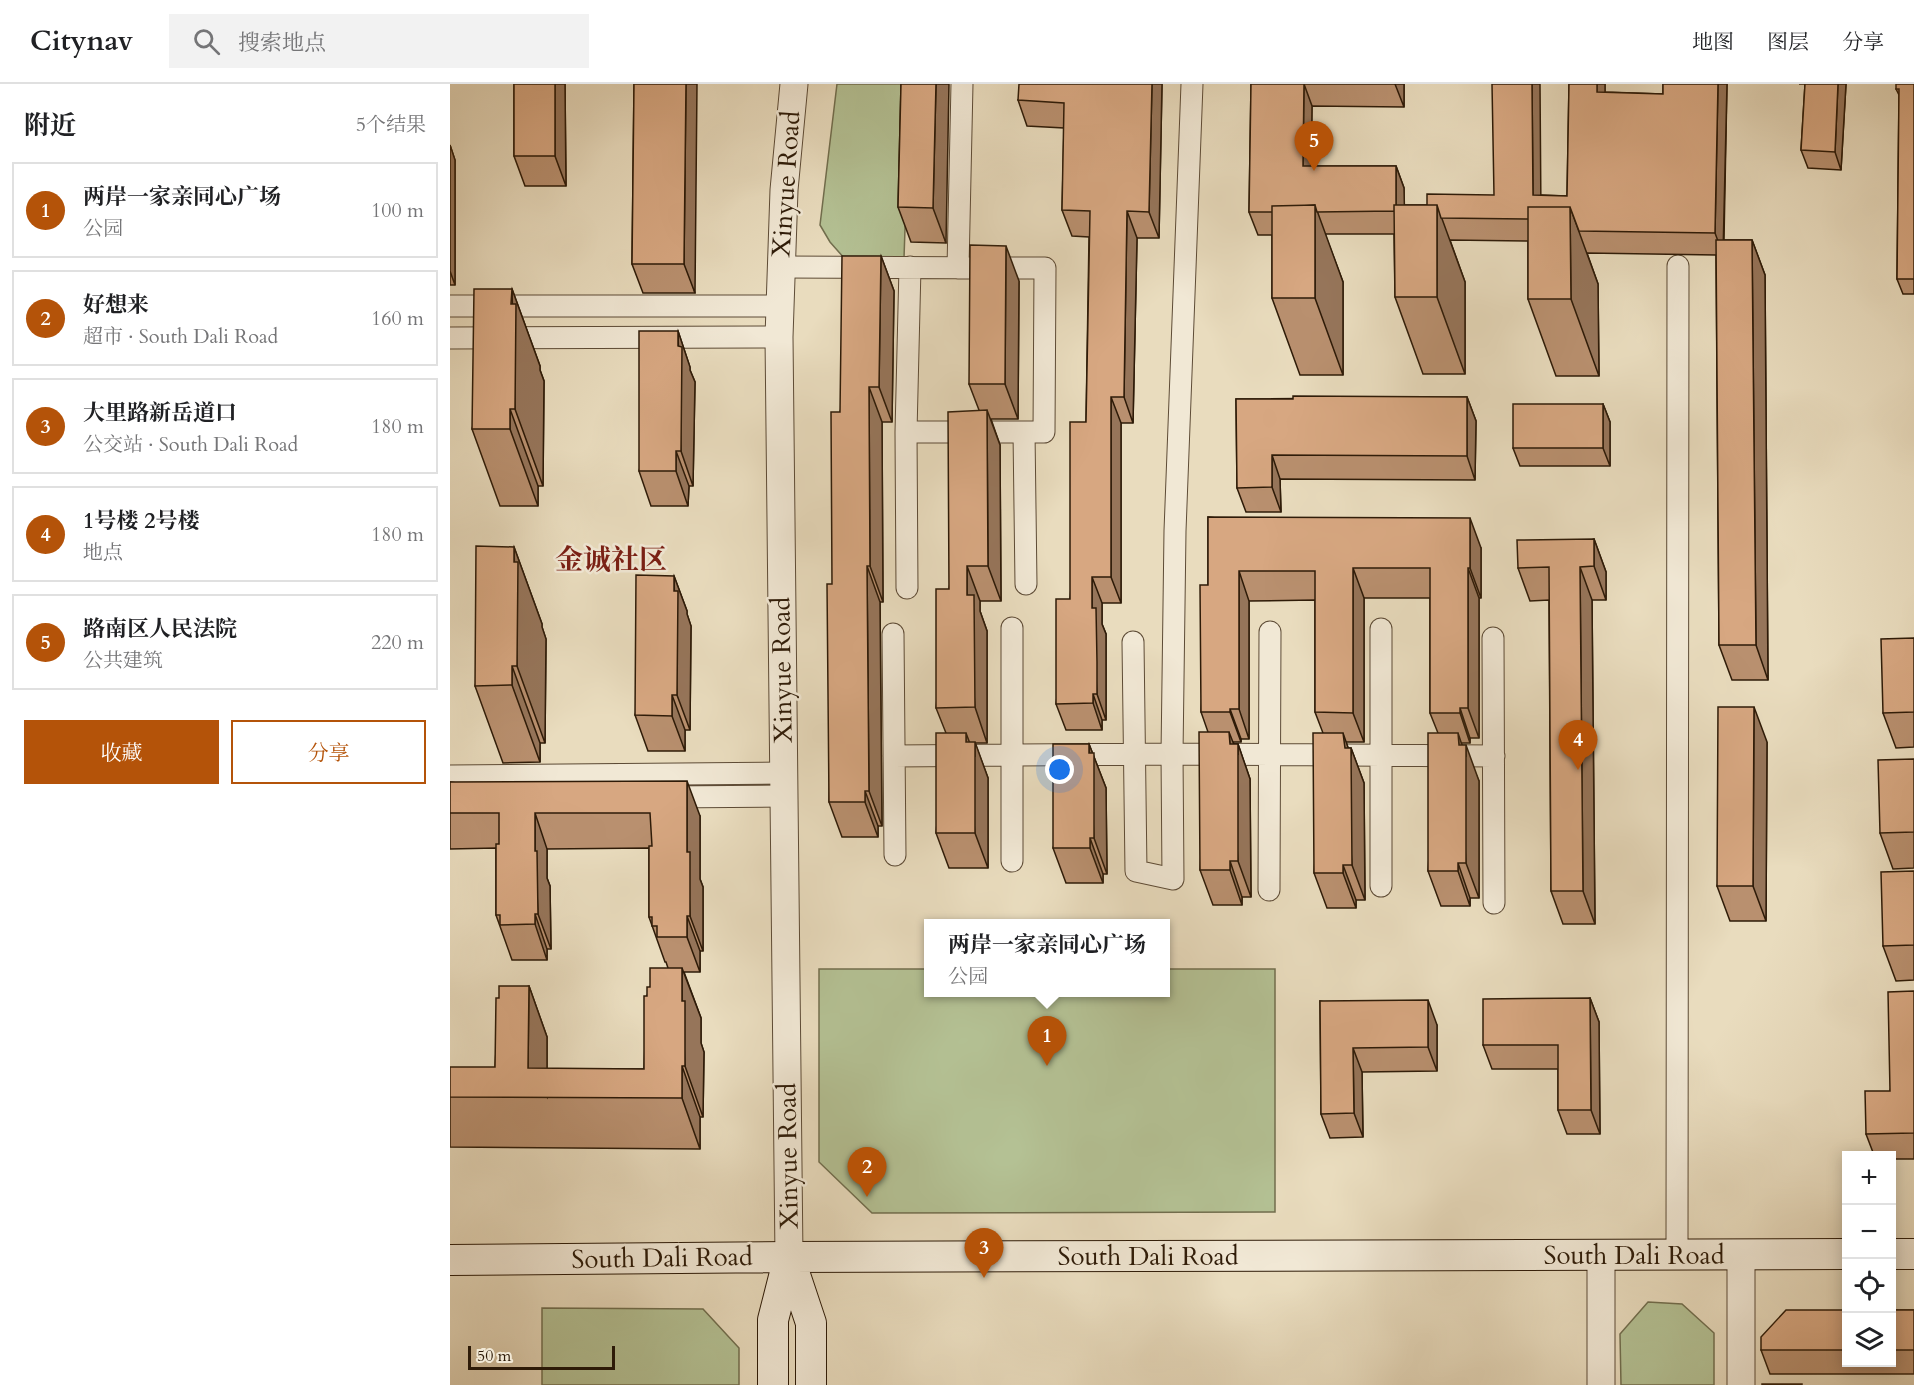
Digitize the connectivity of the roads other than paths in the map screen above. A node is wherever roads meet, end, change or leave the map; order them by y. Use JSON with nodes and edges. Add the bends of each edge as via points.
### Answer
{"nodes":[{"id":1,"x":794,"y":84,"type":"edge"},
{"id":2,"x":962,"y":84,"type":"edge"},
{"id":3,"x":1192,"y":84,"type":"edge"},
{"id":4,"x":1678,"y":266,"type":"dead end"},
{"id":5,"x":780,"y":267,"type":"junction"},
{"id":6,"x":910,"y":267,"type":"junction"},
{"id":7,"x":958,"y":268,"type":"junction"},
{"id":8,"x":450,"y":306,"type":"edge"},
{"id":9,"x":780,"y":306,"type":"junction"},
{"id":10,"x":779,"y":337,"type":"junction"},
{"id":11,"x":450,"y":338,"type":"edge"},
{"id":12,"x":906,"y":432,"type":"junction"},
{"id":13,"x":1024,"y":432,"type":"junction"},
{"id":14,"x":1026,"y":584,"type":"dead end"},
{"id":15,"x":907,"y":588,"type":"dead end"},
{"id":16,"x":1012,"y":628,"type":"dead end"},
{"id":17,"x":1381,"y":629,"type":"dead end"},
{"id":18,"x":1270,"y":632,"type":"dead end"},
{"id":19,"x":893,"y":634,"type":"dead end"},
{"id":20,"x":1493,"y":638,"type":"dead end"},
{"id":21,"x":1133,"y":642,"type":"dead end"},
{"id":22,"x":1172,"y":754,"type":"junction"},
{"id":23,"x":1134,"y":755,"type":"junction"},
{"id":24,"x":1269,"y":755,"type":"junction"},
{"id":25,"x":1382,"y":755,"type":"junction"},
{"id":26,"x":894,"y":756,"type":"junction"},
{"id":27,"x":1012,"y":756,"type":"junction"},
{"id":28,"x":1494,"y":756,"type":"junction"},
{"id":29,"x":450,"y":776,"type":"edge"},
{"id":30,"x":783,"y":784,"type":"junction"},
{"id":31,"x":646,"y":797,"type":"edge"},
{"id":32,"x":895,"y":855,"type":"dead end"},
{"id":33,"x":1012,"y":861,"type":"dead end"},
{"id":34,"x":1380,"y":886,"type":"dead end"},
{"id":35,"x":1269,"y":890,"type":"dead end"},
{"id":36,"x":1494,"y":903,"type":"dead end"},
{"id":37,"x":1601,"y":1254,"type":"junction"},
{"id":38,"x":1677,"y":1254,"type":"junction"},
{"id":39,"x":1741,"y":1254,"type":"junction"},
{"id":40,"x":1842,"y":1254,"type":"edge"},
{"id":41,"x":1896,"y":1254,"type":"edge"},
{"id":42,"x":1914,"y":1254,"type":"edge"},
{"id":43,"x":789,"y":1257,"type":"junction"},
{"id":44,"x":450,"y":1260,"type":"edge"},
{"id":45,"x":773,"y":1385,"type":"edge"},
{"id":46,"x":811,"y":1385,"type":"edge"},
{"id":47,"x":1601,"y":1385,"type":"edge"},
{"id":48,"x":1741,"y":1385,"type":"edge"}],
"edges":[{"from":1,"to":5,"type":"street","name":"Xinyue Road"},
{"from":2,"to":7,"type":"street"},
{"from":3,"to":22,"type":"street","via":[[1175,531]]},
{"from":4,"to":38,"type":"street"},
{"from":5,"to":6,"type":"street"},
{"from":5,"to":9,"type":"street","name":"Xinyue Road"},
{"from":6,"to":7,"type":"street"},
{"from":6,"to":12,"type":"street"},
{"from":7,"to":13,"type":"street","via":[[1045,268],[1044,432]]},
{"from":8,"to":9,"type":"street"},
{"from":9,"to":10,"type":"street","name":"Xinyue Road"},
{"from":10,"to":11,"type":"street"},
{"from":10,"to":30,"type":"street","name":"Xinyue Road"},
{"from":12,"to":13,"type":"street"},
{"from":12,"to":15,"type":"street"},
{"from":13,"to":14,"type":"street"},
{"from":16,"to":27,"type":"street"},
{"from":17,"to":25,"type":"street"},
{"from":18,"to":24,"type":"street"},
{"from":19,"to":26,"type":"street"},
{"from":20,"to":28,"type":"street"},
{"from":21,"to":23,"type":"street"},
{"from":22,"to":23,"type":"street"},
{"from":22,"to":23,"type":"street","via":[[1173,879],[1136,871]]},
{"from":22,"to":24,"type":"street"},
{"from":23,"to":27,"type":"street"},
{"from":24,"to":25,"type":"street"},
{"from":24,"to":35,"type":"street"},
{"from":25,"to":28,"type":"street"},
{"from":25,"to":34,"type":"street"},
{"from":26,"to":27,"type":"street"},
{"from":26,"to":32,"type":"street"},
{"from":27,"to":33,"type":"street"},
{"from":28,"to":36,"type":"street"},
{"from":29,"to":30,"type":"street"},
{"from":30,"to":31,"type":"street"},
{"from":30,"to":43,"type":"street","name":"Xinyue Road"},
{"from":37,"to":38,"type":"main road","name":"South Dali Road"},
{"from":37,"to":43,"type":"main road","name":"South Dali Road"},
{"from":37,"to":47,"type":"street"},
{"from":38,"to":39,"type":"main road","name":"South Dali Road"},
{"from":39,"to":40,"type":"main road","name":"South Dali Road"},
{"from":39,"to":48,"type":"street"},
{"from":41,"to":42,"type":"main road"},
{"from":43,"to":44,"type":"main road","name":"South Dali Road"},
{"from":43,"to":45,"type":"main road","name":"Xinyue Road","via":[[773,1320]]},
{"from":43,"to":46,"type":"main road","name":"Xinyue Road","via":[[811,1323]]}]}
